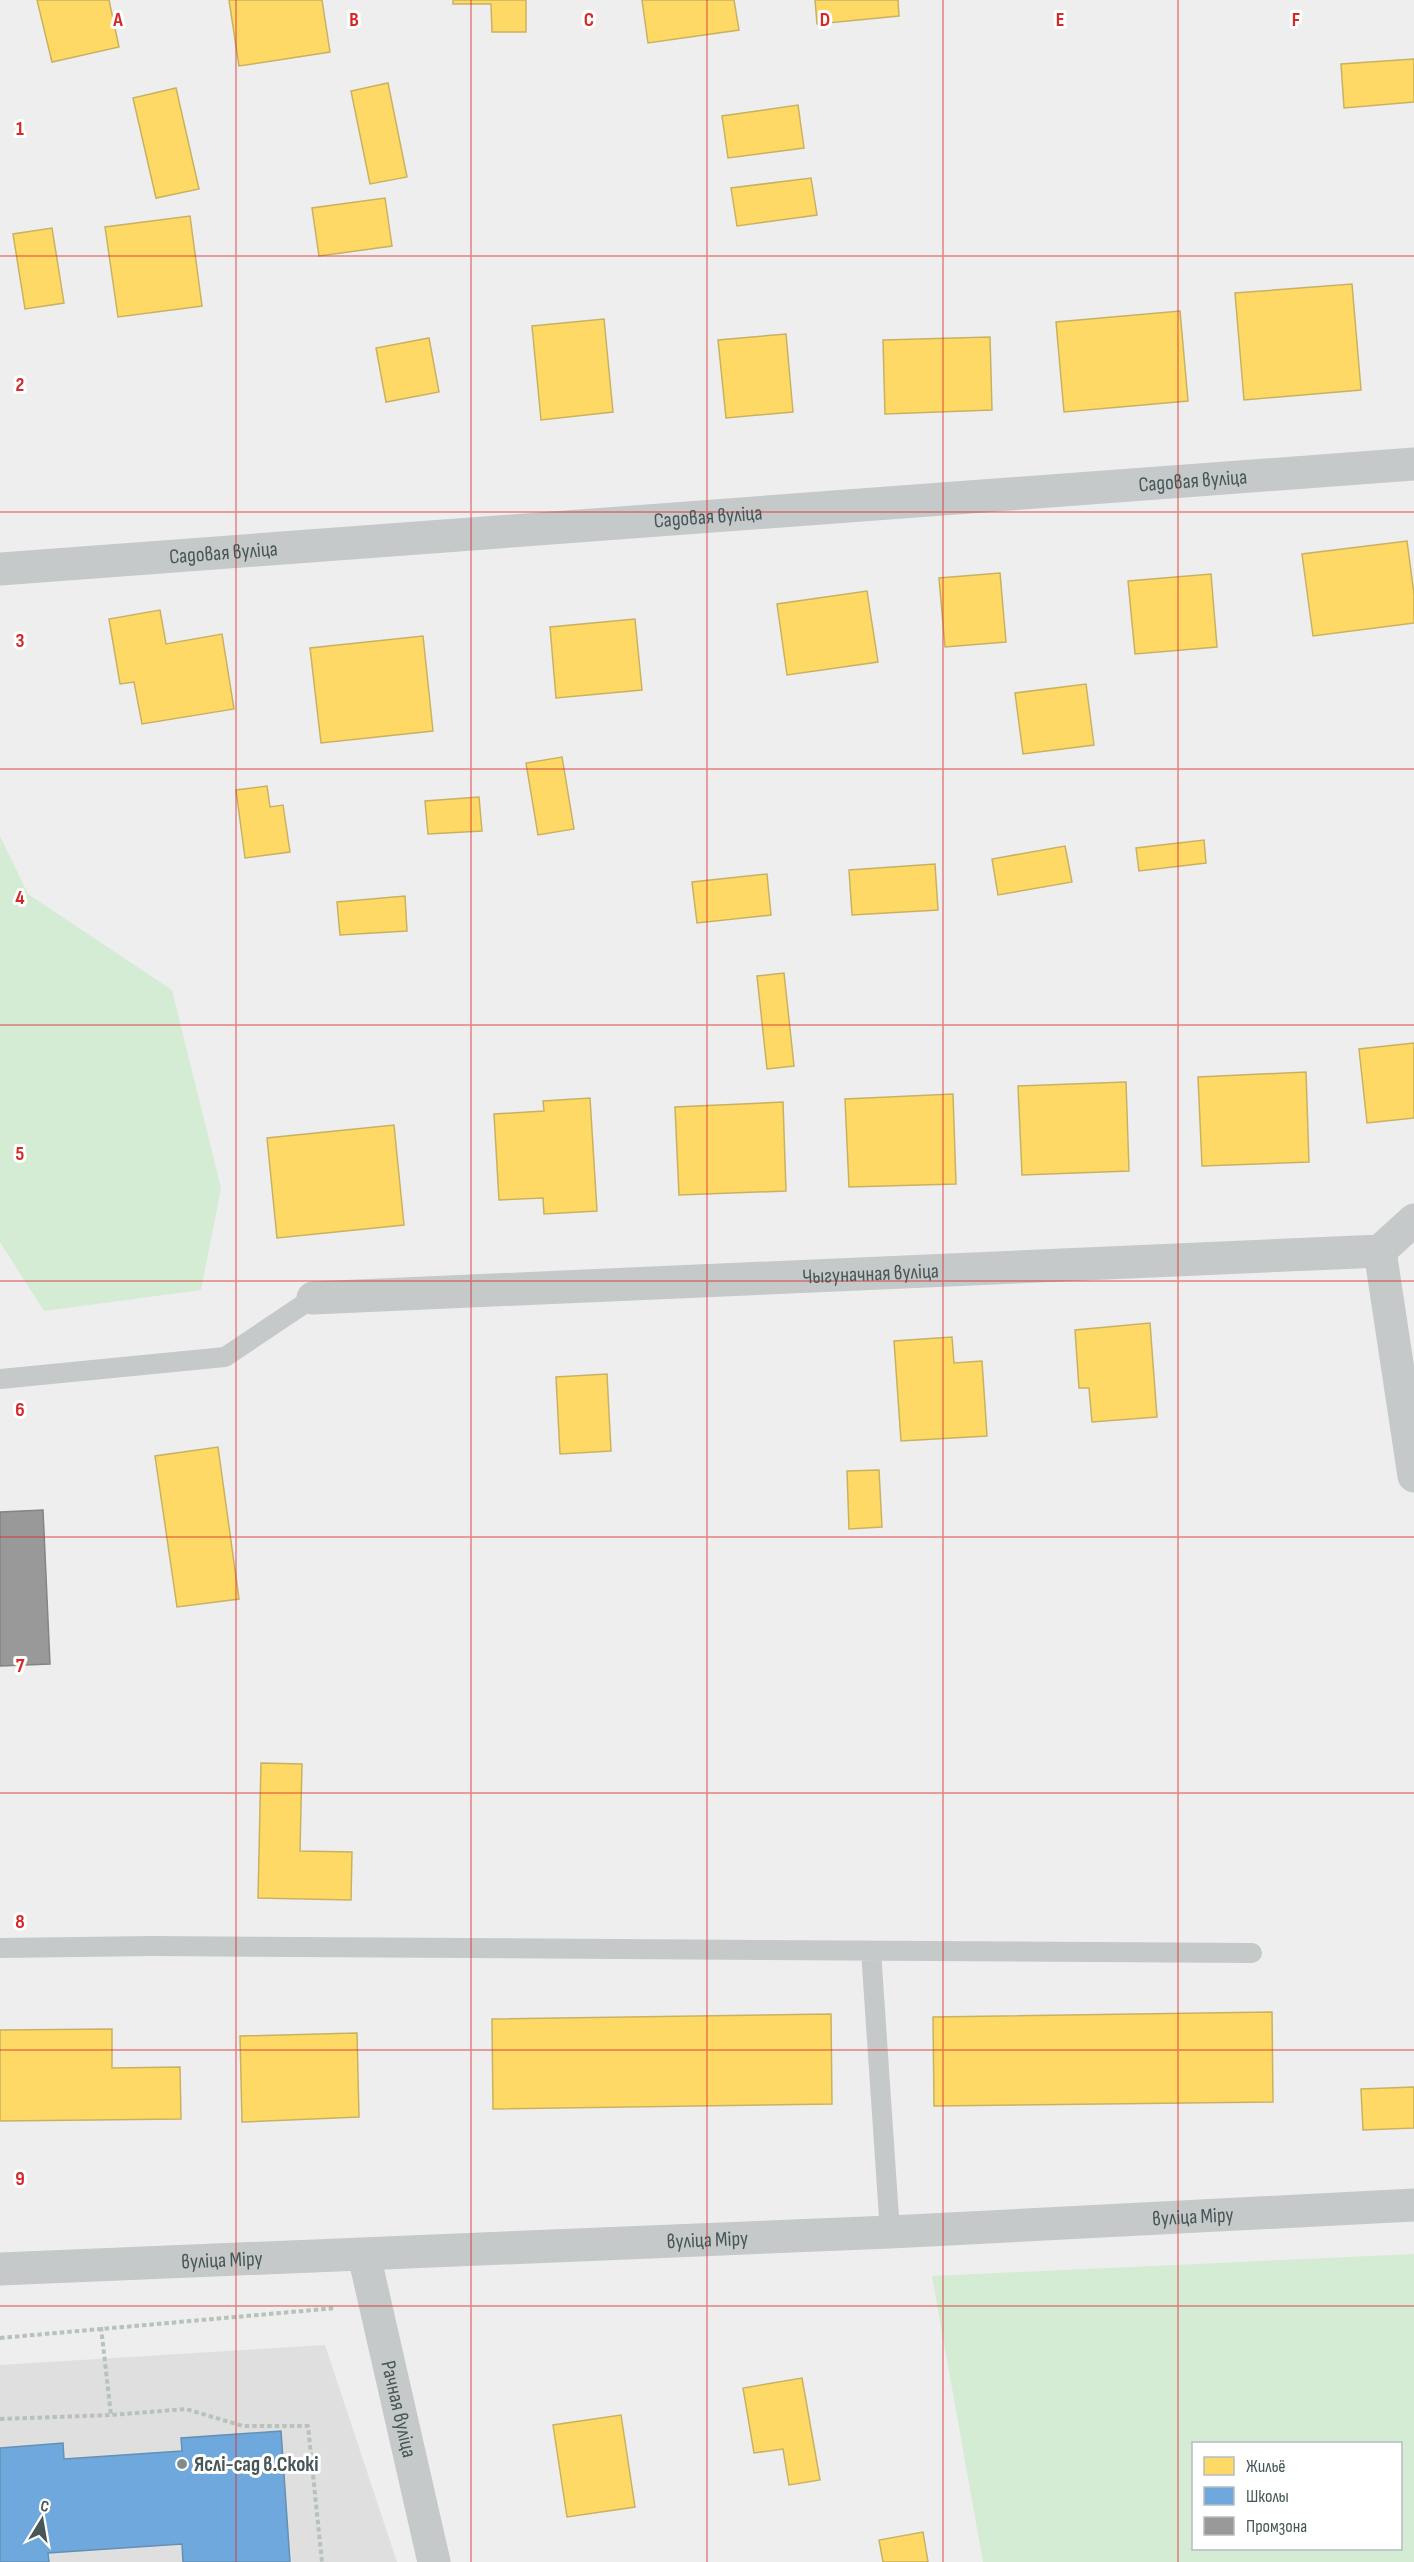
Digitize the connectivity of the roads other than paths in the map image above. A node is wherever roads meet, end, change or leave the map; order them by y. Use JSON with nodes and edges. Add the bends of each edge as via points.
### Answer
{"nodes":[{"id":1,"x":1414,"y":464,"type":"edge"},
{"id":2,"x":0,"y":569,"type":"edge"},
{"id":3,"x":1414,"y":1220,"type":"edge"},
{"id":4,"x":1380,"y":1251,"type":"junction"},
{"id":5,"x":313,"y":1298,"type":"joint"},
{"id":6,"x":0,"y":1379,"type":"edge"},
{"id":7,"x":1414,"y":1476,"type":"edge"},
{"id":8,"x":0,"y":1948,"type":"edge"},
{"id":9,"x":871,"y":1952,"type":"junction"},
{"id":10,"x":1252,"y":1953,"type":"dead end"},
{"id":11,"x":1414,"y":2205,"type":"edge"},
{"id":12,"x":890,"y":2232,"type":"junction"},
{"id":13,"x":364,"y":2255,"type":"junction"},
{"id":14,"x":0,"y":2270,"type":"edge"},
{"id":15,"x":434,"y":2562,"type":"edge"}],
"edges":[{"from":1,"to":2,"type":"street","name":"Садовая вуліца"},
{"from":3,"to":4,"type":"street"},
{"from":4,"to":5,"type":"street","name":"Чыгуначная вуліца"},
{"from":4,"to":7,"type":"street"},
{"from":5,"to":6,"type":"lane","via":[[225,1357]]},
{"from":8,"to":9,"type":"lane"},
{"from":9,"to":10,"type":"lane"},
{"from":9,"to":12,"type":"lane"},
{"from":11,"to":12,"type":"street","name":"вуліца Міру"},
{"from":12,"to":13,"type":"street","name":"вуліца Міру"},
{"from":13,"to":14,"type":"street","name":"вуліца Міру"},
{"from":13,"to":15,"type":"street","name":"Рачная вуліца"}]}
